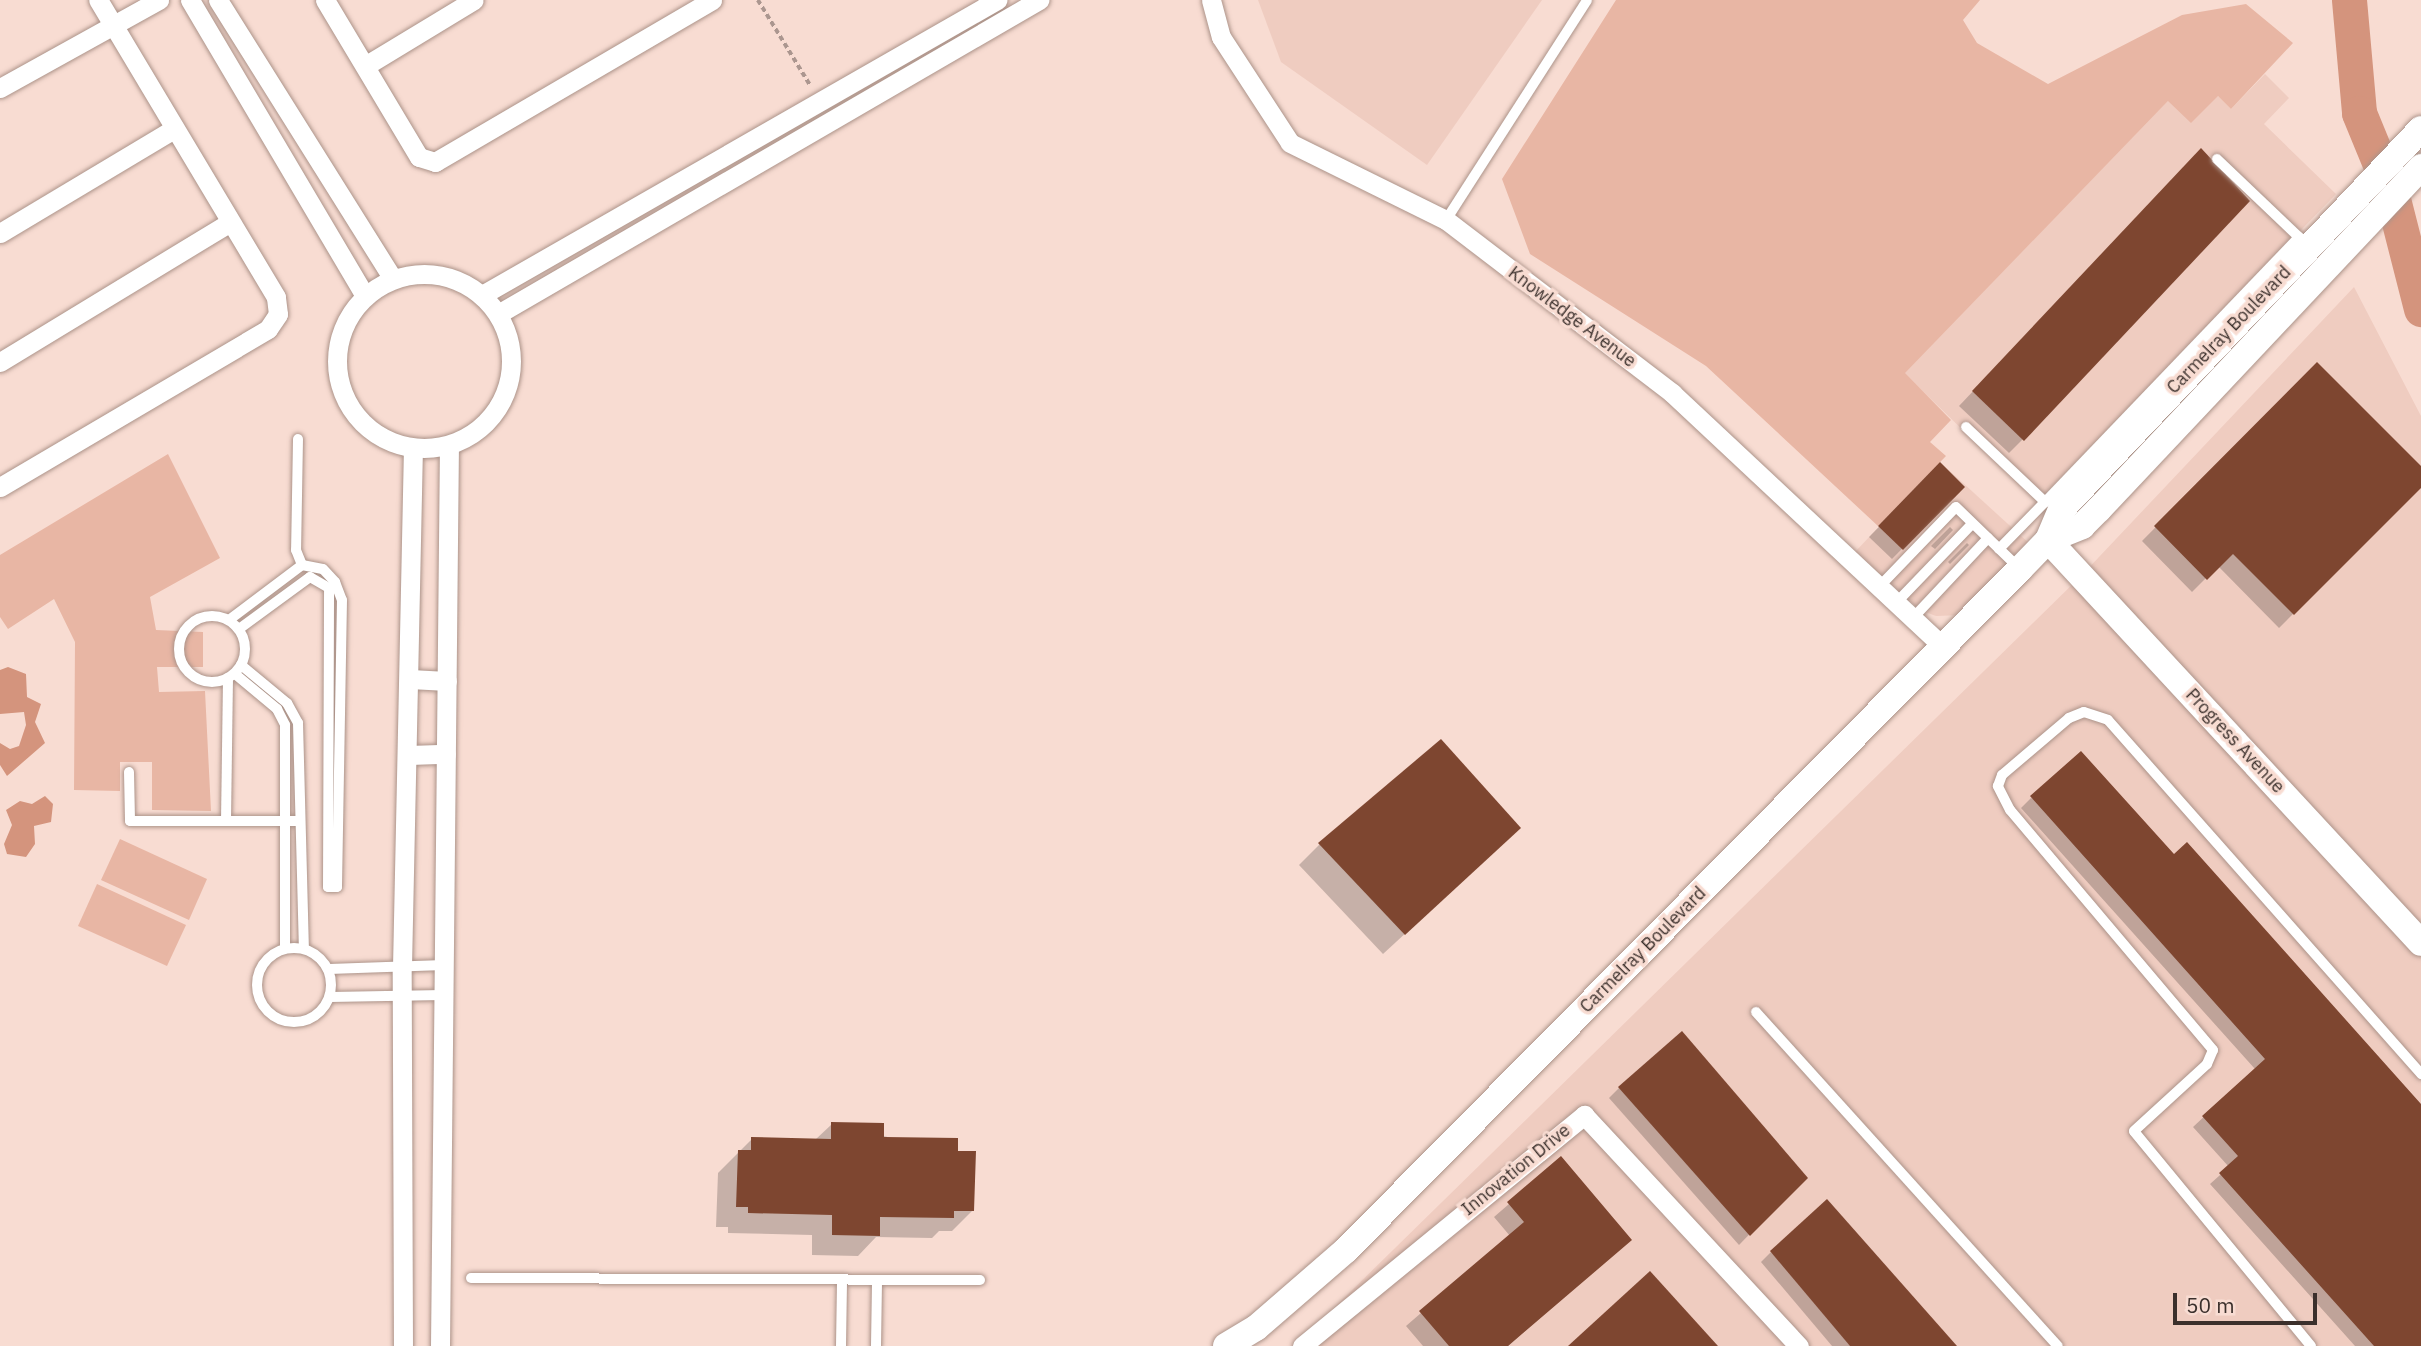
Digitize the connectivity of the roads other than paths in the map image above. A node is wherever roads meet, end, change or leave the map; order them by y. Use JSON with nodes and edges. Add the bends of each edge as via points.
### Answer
{"nodes":[{"id":1,"x":99,"y":0,"type":"edge"},
{"id":2,"x":159,"y":0,"type":"edge"},
{"id":3,"x":218,"y":0,"type":"edge"},
{"id":4,"x":325,"y":0,"type":"edge"},
{"id":5,"x":474,"y":0,"type":"edge"},
{"id":6,"x":712,"y":0,"type":"edge"},
{"id":7,"x":997,"y":0,"type":"edge"},
{"id":8,"x":1039,"y":0,"type":"edge"},
{"id":9,"x":1211,"y":0,"type":"edge"},
{"id":10,"x":1587,"y":0,"type":"edge"},
{"id":11,"x":196,"y":2,"type":"edge"},
{"id":12,"x":114,"y":24,"type":"junction"},
{"id":13,"x":365,"y":66,"type":"junction"},
{"id":14,"x":0,"y":88,"type":"edge"},
{"id":15,"x":174,"y":129,"type":"junction"},
{"id":16,"x":2421,"y":129,"type":"edge"},
{"id":17,"x":2217,"y":159,"type":"dead end"},
{"id":18,"x":2421,"y":167,"type":"edge"},
{"id":19,"x":2354,"y":218,"type":"junction"},
{"id":20,"x":1446,"y":220,"type":"junction"},
{"id":21,"x":229,"y":223,"type":"junction"},
{"id":22,"x":0,"y":233,"type":"edge"},
{"id":23,"x":2304,"y":242,"type":"junction"},
{"id":24,"x":2329,"y":264,"type":"junction"},
{"id":25,"x":393,"y":279,"type":"junction"},
{"id":26,"x":482,"y":295,"type":"junction"},
{"id":27,"x":365,"y":296,"type":"junction"},
{"id":28,"x":498,"y":314,"type":"junction"},
{"id":29,"x":0,"y":362,"type":"edge"},
{"id":30,"x":2138,"y":414,"type":"junction"},
{"id":31,"x":1966,"y":427,"type":"dead end"},
{"id":32,"x":298,"y":439,"type":"dead end"},
{"id":33,"x":449,"y":444,"type":"junction"},
{"id":34,"x":413,"y":448,"type":"junction"},
{"id":35,"x":0,"y":487,"type":"edge"},
{"id":36,"x":2045,"y":502,"type":"junction"},
{"id":37,"x":1972,"y":524,"type":"junction"},
{"id":38,"x":1988,"y":538,"type":"junction"},
{"id":39,"x":2048,"y":540,"type":"junction"},
{"id":40,"x":1999,"y":550,"type":"junction"},
{"id":41,"x":302,"y":565,"type":"junction"},
{"id":42,"x":2020,"y":569,"type":"junction"},
{"id":43,"x":1878,"y":588,"type":"junction"},
{"id":44,"x":1895,"y":604,"type":"junction"},
{"id":45,"x":229,"y":620,"type":"junction"},
{"id":46,"x":1912,"y":620,"type":"junction"},
{"id":47,"x":239,"y":629,"type":"junction"},
{"id":48,"x":1943,"y":647,"type":"junction"},
{"id":49,"x":235,"y":672,"type":"junction"},
{"id":50,"x":410,"y":679,"type":"junction"},
{"id":51,"x":447,"y":681,"type":"junction"},
{"id":52,"x":446,"y":754,"type":"junction"},
{"id":53,"x":409,"y":755,"type":"junction"},
{"id":54,"x":129,"y":772,"type":"dead end"},
{"id":55,"x":226,"y":821,"type":"junction"},
{"id":56,"x":283,"y":821,"type":"junction"},
{"id":57,"x":299,"y":821,"type":"junction"},
{"id":58,"x":2421,"y":943,"type":"edge"},
{"id":59,"x":285,"y":947,"type":"junction"},
{"id":60,"x":304,"y":948,"type":"junction"},
{"id":61,"x":444,"y":965,"type":"junction"},
{"id":62,"x":402,"y":967,"type":"junction"},
{"id":63,"x":329,"y":969,"type":"junction"},
{"id":64,"x":403,"y":995,"type":"junction"},
{"id":65,"x":443,"y":995,"type":"junction"},
{"id":66,"x":330,"y":997,"type":"junction"},
{"id":67,"x":1756,"y":1012,"type":"dead end"},
{"id":68,"x":2421,"y":1074,"type":"edge"},
{"id":69,"x":471,"y":1278,"type":"dead end"},
{"id":70,"x":842,"y":1279,"type":"junction"},
{"id":71,"x":877,"y":1280,"type":"junction"},
{"id":72,"x":980,"y":1280,"type":"dead end"},
{"id":73,"x":403,"y":1346,"type":"edge"},
{"id":74,"x":440,"y":1346,"type":"edge"},
{"id":75,"x":841,"y":1346,"type":"edge"},
{"id":76,"x":876,"y":1346,"type":"edge"},
{"id":77,"x":1226,"y":1346,"type":"edge"},
{"id":78,"x":1301,"y":1346,"type":"edge"},
{"id":79,"x":1800,"y":1346,"type":"edge"},
{"id":80,"x":2058,"y":1346,"type":"edge"},
{"id":81,"x":2311,"y":1346,"type":"edge"}],
"edges":[{"from":1,"to":12,"type":"street"},
{"from":2,"to":12,"type":"street"},
{"from":3,"to":25,"type":"street"},
{"from":4,"to":13,"type":"street"},
{"from":5,"to":13,"type":"street"},
{"from":6,"to":13,"type":"street","via":[[435,162],[419,157]]},
{"from":7,"to":26,"type":"street"},
{"from":8,"to":28,"type":"street","via":[[704,190]]},
{"from":9,"to":20,"type":"street","name":"Knowledge Avenue","via":[[1221,37],[1290,143]]},
{"from":10,"to":20,"type":"lane"},
{"from":11,"to":27,"type":"street"},
{"from":12,"to":14,"type":"street"},
{"from":12,"to":15,"type":"street"},
{"from":15,"to":21,"type":"street"},
{"from":15,"to":22,"type":"street"},
{"from":16,"to":19,"type":"street","name":"Carmelray Boulevard"},
{"from":17,"to":23,"type":"lane"},
{"from":18,"to":19,"type":"street","name":"Carmelray Boulevard"},
{"from":19,"to":23,"type":"street","name":"Carmelray Boulevard"},
{"from":19,"to":24,"type":"street","name":"Carmelray Boulevard"},
{"from":20,"to":43,"type":"street","name":"Knowledge Avenue","via":[[1672,394]]},
{"from":21,"to":29,"type":"street"},
{"from":21,"to":35,"type":"street","via":[[276,297],[278,314],[268,329]]},
{"from":23,"to":24,"type":"street"},
{"from":23,"to":30,"type":"street","name":"Carmelray Boulevard"},
{"from":24,"to":39,"type":"street","name":"Carmelray Boulevard","via":[[2081,526]]},
{"from":25,"to":26,"type":"street","via":[[424,273],[455,279]]},
{"from":25,"to":27,"type":"street"},
{"from":26,"to":28,"type":"street"},
{"from":27,"to":34,"type":"street","via":[[345,323],[337,355],[341,388],[356,416],[382,438]]},
{"from":28,"to":33,"type":"street","via":[[510,343],[510,375],[499,406],[477,430]]},
{"from":30,"to":36,"type":"lane"},
{"from":30,"to":39,"type":"street","name":"Carmelray Boulevard","via":[[2061,510]]},
{"from":31,"to":36,"type":"lane"},
{"from":32,"to":41,"type":"lane","via":[[296,550]]},
{"from":33,"to":34,"type":"street"},
{"from":33,"to":51,"type":"street"},
{"from":34,"to":50,"type":"street"},
{"from":36,"to":40,"type":"lane"},
{"from":37,"to":38,"type":"lane"},
{"from":37,"to":43,"type":"lane","via":[[1956,508]]},
{"from":37,"to":44,"type":"lane"},
{"from":38,"to":40,"type":"lane"},
{"from":38,"to":46,"type":"lane"},
{"from":39,"to":42,"type":"street","name":"Carmelray Boulevard"},
{"from":39,"to":58,"type":"street","name":"Progress Avenue"},
{"from":40,"to":42,"type":"lane"},
{"from":41,"to":45,"type":"lane"},
{"from":41,"to":47,"type":"lane","via":[[323,569],[342,600],[337,887],[328,887],[329,588],[310,577]]},
{"from":42,"to":48,"type":"street","name":"Carmelray Boulevard"},
{"from":43,"to":44,"type":"street","name":"Knowledge Avenue"},
{"from":44,"to":46,"type":"street","name":"Knowledge Avenue"},
{"from":45,"to":47,"type":"lane"},
{"from":45,"to":49,"type":"lane","via":[[206,615],[192,621],[184,630],[178,654],[191,676],[203,682]]},
{"from":46,"to":48,"type":"street","name":"Knowledge Avenue"},
{"from":47,"to":49,"type":"lane","via":[[245,644]]},
{"from":48,"to":77,"type":"street","name":"Carmelray Boulevard","via":[[1346,1250],[1256,1328]]},
{"from":49,"to":55,"type":"lane"},
{"from":49,"to":56,"type":"lane","via":[[276,709],[285,725]]},
{"from":49,"to":57,"type":"lane","via":[[287,703],[298,723]]},
{"from":50,"to":51,"type":"street"},
{"from":50,"to":53,"type":"street"},
{"from":51,"to":52,"type":"street"},
{"from":52,"to":53,"type":"street"},
{"from":52,"to":61,"type":"street"},
{"from":53,"to":62,"type":"street"},
{"from":54,"to":55,"type":"lane","via":[[130,821]]},
{"from":55,"to":56,"type":"lane"},
{"from":56,"to":57,"type":"lane"},
{"from":56,"to":59,"type":"lane"},
{"from":57,"to":60,"type":"lane"},
{"from":59,"to":60,"type":"lane"},
{"from":59,"to":66,"type":"lane","via":[[268,957],[258,973],[259,1000],[268,1013],[282,1021],[303,1021],[323,1009]]},
{"from":60,"to":63,"type":"lane"},
{"from":61,"to":62,"type":"lane"},
{"from":61,"to":65,"type":"street"},
{"from":62,"to":63,"type":"lane"},
{"from":62,"to":64,"type":"street"},
{"from":63,"to":66,"type":"lane"},
{"from":64,"to":65,"type":"lane"},
{"from":64,"to":66,"type":"lane"},
{"from":64,"to":73,"type":"street"},
{"from":65,"to":74,"type":"street"},
{"from":67,"to":80,"type":"lane"},
{"from":68,"to":81,"type":"lane","via":[[2108,720],[2084,712],[2069,718],[2002,775],[1997,786],[2010,810],[2213,1050],[2207,1064],[2134,1130]]},
{"from":69,"to":70,"type":"lane"},
{"from":70,"to":71,"type":"lane"},
{"from":70,"to":75,"type":"lane"},
{"from":71,"to":72,"type":"lane"},
{"from":71,"to":76,"type":"lane"},
{"from":78,"to":79,"type":"street","name":"Innovation Drive","via":[[1584,1115]]}]}
